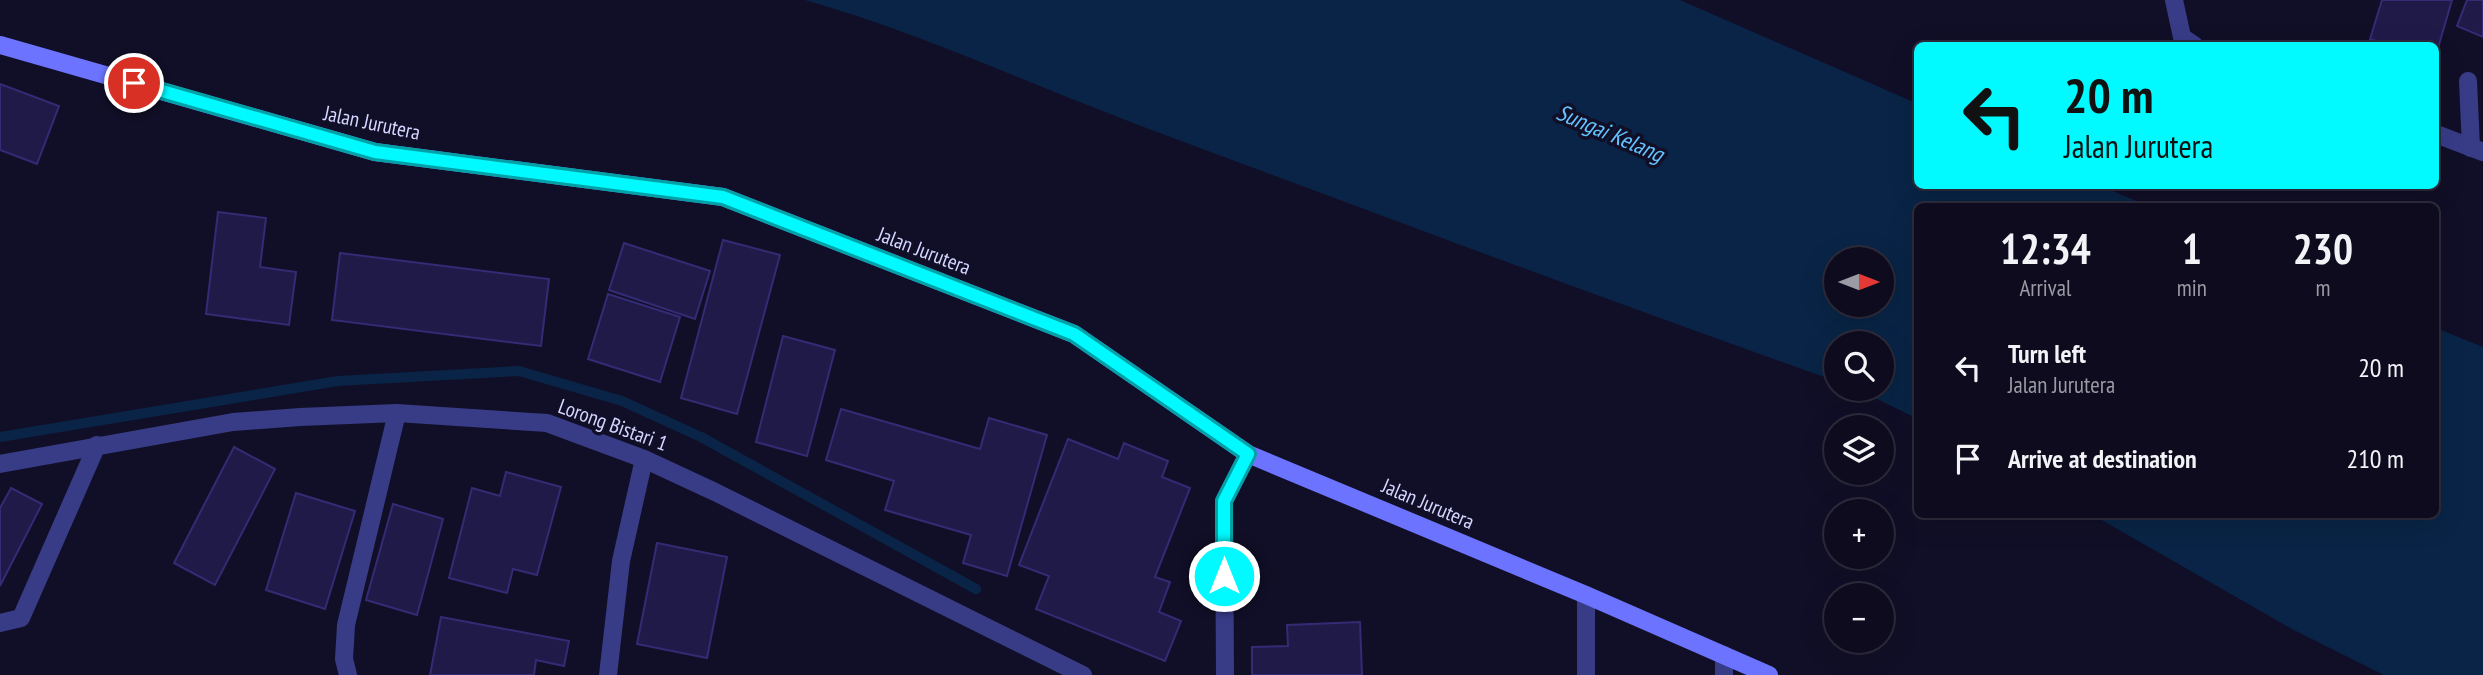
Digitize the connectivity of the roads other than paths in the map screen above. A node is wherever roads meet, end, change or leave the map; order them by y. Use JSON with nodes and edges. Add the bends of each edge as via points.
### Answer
{"nodes":[{"id":1,"x":2174,"y":0,"type":"edge"},
{"id":2,"x":2189,"y":42,"type":"edge"},
{"id":3,"x":0,"y":45,"type":"edge"},
{"id":4,"x":2468,"y":81,"type":"dead end"},
{"id":5,"x":2439,"y":135,"type":"edge"},
{"id":6,"x":2477,"y":150,"type":"edge"},
{"id":7,"x":397,"y":413,"type":"junction"},
{"id":8,"x":97,"y":445,"type":"junction"},
{"id":9,"x":1248,"y":454,"type":"junction"},
{"id":10,"x":643,"y":458,"type":"junction"},
{"id":11,"x":0,"y":464,"type":"edge"},
{"id":12,"x":1586,"y":595,"type":"junction"},
{"id":13,"x":0,"y":623,"type":"edge"},
{"id":14,"x":1724,"y":655,"type":"junction"},
{"id":15,"x":348,"y":675,"type":"edge"},
{"id":16,"x":608,"y":675,"type":"edge"},
{"id":17,"x":1083,"y":675,"type":"edge"},
{"id":18,"x":1225,"y":675,"type":"edge"},
{"id":19,"x":1586,"y":675,"type":"edge"},
{"id":20,"x":1724,"y":675,"type":"edge"},
{"id":21,"x":1769,"y":675,"type":"edge"}],
"edges":[{"from":1,"to":2,"type":"street","via":[[2182,37]]},
{"from":3,"to":9,"type":"street","name":"Jalan Jurutera","via":[[375,152],[723,197],[1074,334]]},
{"from":4,"to":6,"type":"street"},
{"from":5,"to":6,"type":"street"},
{"from":7,"to":8,"type":"street","name":"Lorong Bistari 1","via":[[233,422]]},
{"from":7,"to":10,"type":"street","name":"Lorong Bistari 1","via":[[547,423]]},
{"from":7,"to":15,"type":"street","via":[[346,625]]},
{"from":8,"to":11,"type":"street","name":"Lorong Bistari 1"},
{"from":8,"to":13,"type":"street","via":[[21,618]]},
{"from":9,"to":12,"type":"street","name":"Jalan Jurutera"},
{"from":9,"to":18,"type":"street","via":[[1224,501]]},
{"from":10,"to":16,"type":"street","via":[[621,561]]},
{"from":10,"to":17,"type":"street","name":"Lorong Bistari 1"},
{"from":12,"to":14,"type":"street","name":"Jalan Jurutera"},
{"from":12,"to":19,"type":"street"},
{"from":14,"to":20,"type":"street"},
{"from":14,"to":21,"type":"street","name":"Jalan Jurutera"}]}
